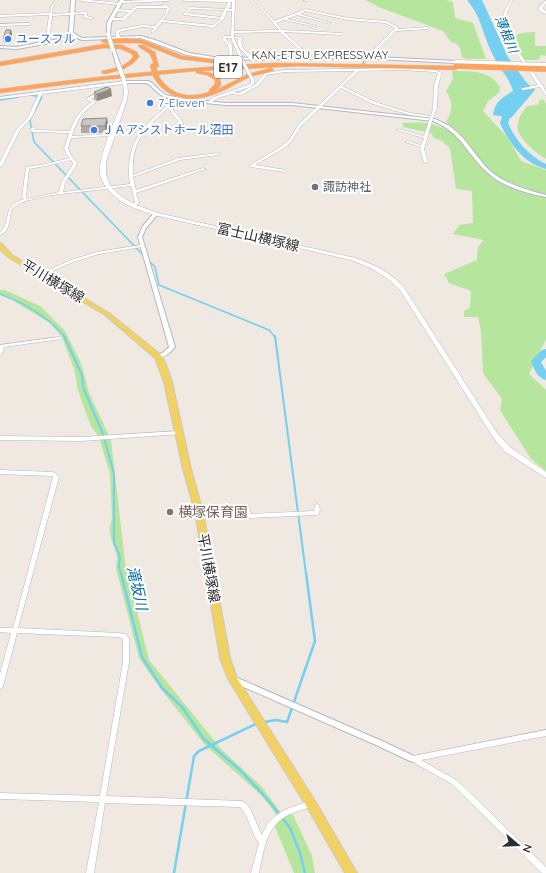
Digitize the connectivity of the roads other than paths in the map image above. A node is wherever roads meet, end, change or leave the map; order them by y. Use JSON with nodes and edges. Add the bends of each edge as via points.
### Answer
{"nodes":[{"id":1,"x":57,"y":0,"type":"edge"},
{"id":2,"x":73,"y":0,"type":"edge"},
{"id":3,"x":81,"y":0,"type":"edge"},
{"id":4,"x":160,"y":0,"type":"edge"},
{"id":5,"x":170,"y":0,"type":"edge"},
{"id":6,"x":185,"y":0,"type":"edge"},
{"id":7,"x":202,"y":0,"type":"edge"},
{"id":8,"x":255,"y":0,"type":"edge"},
{"id":9,"x":304,"y":0,"type":"edge"},
{"id":10,"x":307,"y":0,"type":"edge"},
{"id":11,"x":512,"y":0,"type":"edge"},
{"id":12,"x":232,"y":1,"type":"edge"},
{"id":13,"x":121,"y":2,"type":"edge"},
{"id":14,"x":546,"y":2,"type":"edge"},
{"id":15,"x":167,"y":6,"type":"junction"},
{"id":16,"x":116,"y":10,"type":"junction"},
{"id":17,"x":233,"y":10,"type":"junction"},
{"id":18,"x":131,"y":11,"type":"junction"},
{"id":19,"x":226,"y":11,"type":"junction"},
{"id":20,"x":546,"y":13,"type":"edge"},
{"id":21,"x":50,"y":14,"type":"junction"},
{"id":22,"x":72,"y":14,"type":"junction"},
{"id":23,"x":297,"y":14,"type":"junction"},
{"id":24,"x":0,"y":16,"type":"edge"},
{"id":25,"x":336,"y":16,"type":"junction"},
{"id":26,"x":92,"y":18,"type":"dead end"},
{"id":27,"x":223,"y":18,"type":"junction"},
{"id":28,"x":111,"y":19,"type":"junction"},
{"id":29,"x":284,"y":19,"type":"junction"},
{"id":30,"x":162,"y":20,"type":"junction"},
{"id":31,"x":275,"y":22,"type":"junction"},
{"id":32,"x":326,"y":22,"type":"junction"},
{"id":33,"x":330,"y":23,"type":"dead end"},
{"id":34,"x":29,"y":24,"type":"dead end"},
{"id":35,"x":0,"y":25,"type":"edge"},
{"id":36,"x":316,"y":26,"type":"dead end"},
{"id":37,"x":156,"y":27,"type":"junction"},
{"id":38,"x":428,"y":28,"type":"dead end"},
{"id":39,"x":395,"y":30,"type":"junction"},
{"id":40,"x":281,"y":31,"type":"junction"},
{"id":41,"x":152,"y":32,"type":"dead end"},
{"id":42,"x":232,"y":32,"type":"junction"},
{"id":43,"x":342,"y":34,"type":"dead end"},
{"id":44,"x":77,"y":37,"type":"junction"},
{"id":45,"x":118,"y":37,"type":"junction"},
{"id":46,"x":232,"y":37,"type":"junction"},
{"id":47,"x":47,"y":43,"type":"junction"},
{"id":48,"x":89,"y":44,"type":"junction"},
{"id":49,"x":0,"y":47,"type":"edge"},
{"id":50,"x":70,"y":51,"type":"junction"},
{"id":51,"x":253,"y":59,"type":"junction"},
{"id":52,"x":366,"y":59,"type":"junction"},
{"id":53,"x":231,"y":60,"type":"junction"},
{"id":54,"x":309,"y":60,"type":"junction"},
{"id":55,"x":0,"y":61,"type":"edge"},
{"id":56,"x":0,"y":64,"type":"edge"},
{"id":57,"x":456,"y":65,"type":"junction"},
{"id":58,"x":546,"y":65,"type":"edge"},
{"id":59,"x":155,"y":66,"type":"junction"},
{"id":60,"x":376,"y":66,"type":"junction"},
{"id":61,"x":359,"y":70,"type":"junction"},
{"id":62,"x":546,"y":70,"type":"edge"},
{"id":63,"x":158,"y":76,"type":"junction"},
{"id":64,"x":73,"y":81,"type":"junction"},
{"id":65,"x":124,"y":81,"type":"junction"},
{"id":66,"x":540,"y":86,"type":"junction"},
{"id":67,"x":341,"y":87,"type":"junction"},
{"id":68,"x":523,"y":88,"type":"dead end"},
{"id":69,"x":1,"y":90,"type":"edge"},
{"id":70,"x":40,"y":92,"type":"junction"},
{"id":71,"x":106,"y":92,"type":"edge"},
{"id":72,"x":230,"y":93,"type":"junction"},
{"id":73,"x":546,"y":94,"type":"edge"},
{"id":74,"x":0,"y":98,"type":"edge"},
{"id":75,"x":176,"y":99,"type":"junction"},
{"id":76,"x":210,"y":102,"type":"junction"},
{"id":77,"x":168,"y":105,"type":"junction"},
{"id":78,"x":320,"y":106,"type":"junction"},
{"id":79,"x":432,"y":117,"type":"junction"},
{"id":80,"x":182,"y":124,"type":"dead end"},
{"id":81,"x":33,"y":128,"type":"dead end"},
{"id":82,"x":398,"y":130,"type":"dead end"},
{"id":83,"x":72,"y":132,"type":"junction"},
{"id":84,"x":113,"y":135,"type":"junction"},
{"id":85,"x":70,"y":137,"type":"junction"},
{"id":86,"x":425,"y":137,"type":"junction"},
{"id":87,"x":407,"y":142,"type":"dead end"},
{"id":88,"x":423,"y":146,"type":"junction"},
{"id":89,"x":218,"y":154,"type":"dead end"},
{"id":90,"x":72,"y":159,"type":"junction"},
{"id":91,"x":426,"y":162,"type":"dead end"},
{"id":92,"x":0,"y":166,"type":"edge"},
{"id":93,"x":204,"y":169,"type":"dead end"},
{"id":94,"x":285,"y":171,"type":"dead end"},
{"id":95,"x":130,"y":177,"type":"junction"},
{"id":96,"x":132,"y":185,"type":"junction"},
{"id":97,"x":109,"y":188,"type":"junction"},
{"id":98,"x":134,"y":192,"type":"junction"},
{"id":99,"x":60,"y":194,"type":"junction"},
{"id":100,"x":546,"y":196,"type":"edge"},
{"id":101,"x":26,"y":200,"type":"junction"},
{"id":102,"x":134,"y":206,"type":"junction"},
{"id":103,"x":156,"y":214,"type":"junction"},
{"id":104,"x":0,"y":234,"type":"edge"},
{"id":105,"x":0,"y":245,"type":"edge"},
{"id":106,"x":141,"y":246,"type":"junction"},
{"id":107,"x":42,"y":274,"type":"junction"},
{"id":108,"x":59,"y":338,"type":"dead end"},
{"id":109,"x":1,"y":346,"type":"edge"},
{"id":110,"x":0,"y":354,"type":"edge"},
{"id":111,"x":158,"y":357,"type":"junction"},
{"id":112,"x":179,"y":433,"type":"junction"},
{"id":113,"x":0,"y":438,"type":"edge"},
{"id":114,"x":0,"y":472,"type":"edge"},
{"id":115,"x":546,"y":476,"type":"edge"},
{"id":116,"x":317,"y":506,"type":"dead end"},
{"id":117,"x":199,"y":512,"type":"junction"},
{"id":118,"x":0,"y":630,"type":"edge"},
{"id":119,"x":15,"y":630,"type":"junction"},
{"id":120,"x":233,"y":679,"type":"junction"},
{"id":121,"x":0,"y":686,"type":"edge"},
{"id":122,"x":546,"y":733,"type":"edge"},
{"id":123,"x":414,"y":760,"type":"junction"},
{"id":124,"x":0,"y":796,"type":"edge"},
{"id":125,"x":102,"y":800,"type":"junction"},
{"id":126,"x":311,"y":804,"type":"junction"},
{"id":127,"x":263,"y":842,"type":"junction"},
{"id":128,"x":546,"y":872,"type":"edge"},
{"id":129,"x":90,"y":873,"type":"edge"},
{"id":130,"x":255,"y":873,"type":"edge"},
{"id":131,"x":351,"y":873,"type":"edge"}],
"edges":[{"from":1,"to":21,"type":"street"},
{"from":2,"to":22,"type":"street"},
{"from":3,"to":13,"type":"street"},
{"from":4,"to":5,"type":"street"},
{"from":4,"to":13,"type":"street"},
{"from":4,"to":15,"type":"street"},
{"from":6,"to":7,"type":"street"},
{"from":7,"to":12,"type":"street"},
{"from":8,"to":31,"type":"street"},
{"from":9,"to":10,"type":"street"},
{"from":11,"to":66,"type":"street","via":[[507,7],[502,25],[504,33]]},
{"from":12,"to":17,"type":"street"},
{"from":12,"to":19,"type":"street"},
{"from":13,"to":16,"type":"street"},
{"from":14,"to":20,"type":"main road","via":[[540,8]]},
{"from":15,"to":18,"type":"street","via":[[136,7]]},
{"from":15,"to":30,"type":"street","via":[[168,10]]},
{"from":16,"to":18,"type":"street"},
{"from":16,"to":28,"type":"street"},
{"from":17,"to":19,"type":"street"},
{"from":17,"to":42,"type":"street"},
{"from":18,"to":28,"type":"street","via":[[123,19]]},
{"from":19,"to":27,"type":"street"},
{"from":19,"to":27,"type":"street","via":[[190,8],[184,14]]},
{"from":21,"to":22,"type":"street"},
{"from":21,"to":24,"type":"street"},
{"from":21,"to":47,"type":"street"},
{"from":22,"to":26,"type":"street","via":[[86,13],[85,17]]},
{"from":22,"to":44,"type":"street","via":[[72,32]]},
{"from":23,"to":25,"type":"street","via":[[305,10]]},
{"from":23,"to":29,"type":"street"},
{"from":23,"to":32,"type":"street"},
{"from":25,"to":32,"type":"street"},
{"from":25,"to":39,"type":"street","via":[[386,22],[397,28]]},
{"from":27,"to":30,"type":"street","via":[[211,28]]},
{"from":28,"to":65,"type":"street","bridge":true,"via":[[107,27],[108,34]]},
{"from":29,"to":31,"type":"street"},
{"from":29,"to":36,"type":"street"},
{"from":30,"to":37,"type":"street"},
{"from":31,"to":40,"type":"street"},
{"from":32,"to":33,"type":"street"},
{"from":34,"to":35,"type":"street"},
{"from":37,"to":41,"type":"street"},
{"from":37,"to":45,"type":"street","via":[[142,26],[116,31]]},
{"from":38,"to":39,"type":"street"},
{"from":39,"to":52,"type":"street"},
{"from":40,"to":42,"type":"street"},
{"from":40,"to":43,"type":"street"},
{"from":40,"to":54,"type":"street"},
{"from":42,"to":46,"type":"street"},
{"from":44,"to":45,"type":"street","via":[[93,40]]},
{"from":44,"to":47,"type":"street"},
{"from":45,"to":53,"type":"street","via":[[141,37],[194,56]]},
{"from":46,"to":51,"type":"street","via":[[241,38],[241,48]]},
{"from":46,"to":53,"type":"street","via":[[224,38],[230,45]]},
{"from":46,"to":72,"type":"street","bridge":true,"via":[[253,83]]},
{"from":47,"to":49,"type":"street","via":[[10,49]]},
{"from":48,"to":54,"type":"highway","via":[[113,40],[146,42],[176,56],[195,60]]},
{"from":48,"to":55,"type":"highway"},
{"from":48,"to":59,"type":"highway","via":[[114,42],[139,45],[151,51]]},
{"from":50,"to":56,"type":"highway"},
{"from":50,"to":59,"type":"highway","via":[[102,44],[129,44],[148,52]]},
{"from":50,"to":69,"type":"highway","via":[[117,46],[132,51],[136,57],[127,65],[112,70]]},
{"from":51,"to":53,"type":"street"},
{"from":51,"to":54,"type":"street"},
{"from":52,"to":54,"type":"street"},
{"from":52,"to":57,"type":"street"},
{"from":54,"to":57,"type":"highway","name":"KAN-ETSU EXPRESSWAY","number":"E17"},
{"from":54,"to":69,"type":"highway","name":"KAN-ETSU EXPRESSWAY","number":"E17","via":[[161,69]]},
{"from":57,"to":58,"type":"street","bridge":true},
{"from":57,"to":60,"type":"highway","name":"KAN-ETSU EXPRESSWAY","number":"E17"},
{"from":57,"to":62,"type":"highway","name":"KAN-ETSU EXPRESSWAY","number":"E17","bridge":true},
{"from":59,"to":63,"type":"highway","bridge":true},
{"from":60,"to":63,"type":"highway","via":[[272,69],[248,76],[211,94],[196,96],[178,95],[167,91],[160,85]]},
{"from":60,"to":64,"type":"highway","name":"KAN-ETSU EXPRESSWAY","number":"E17","via":[[221,67]]},
{"from":61,"to":67,"type":"street"},
{"from":61,"to":72,"type":"street","via":[[275,72],[265,75],[258,84],[241,93]]},
{"from":61,"to":79,"type":"street","via":[[402,69],[439,72]]},
{"from":63,"to":64,"type":"highway","via":[[168,88],[183,94],[207,92],[219,83],[216,77],[209,74],[182,71]]},
{"from":64,"to":69,"type":"highway","name":"KAN-ETSU EXPRESSWAY","number":"E17"},
{"from":65,"to":70,"type":"main road"},
{"from":65,"to":75,"type":"street","via":[[149,83],[162,95]]},
{"from":65,"to":84,"type":"main road","via":[[126,96]]},
{"from":66,"to":68,"type":"street"},
{"from":66,"to":73,"type":"street"},
{"from":67,"to":78,"type":"street"},
{"from":67,"to":79,"type":"street","via":[[374,103],[410,114]]},
{"from":70,"to":74,"type":"main road"},
{"from":70,"to":92,"type":"street","via":[[30,117],[18,130]]},
{"from":71,"to":83,"type":"street","via":[[88,99],[94,102],[77,117]]},
{"from":72,"to":76,"type":"street"},
{"from":75,"to":76,"type":"street"},
{"from":75,"to":77,"type":"street"},
{"from":76,"to":78,"type":"street"},
{"from":77,"to":80,"type":"street"},
{"from":77,"to":95,"type":"street","via":[[151,120],[140,135],[131,156]]},
{"from":78,"to":94,"type":"street","via":[[300,125],[290,141],[251,166]]},
{"from":78,"to":100,"type":"street","via":[[438,122],[460,136],[494,176],[522,189]]},
{"from":79,"to":86,"type":"street","bridge":true},
{"from":81,"to":83,"type":"street","via":[[33,131]]},
{"from":82,"to":86,"type":"street"},
{"from":83,"to":85,"type":"street"},
{"from":84,"to":85,"type":"street"},
{"from":84,"to":97,"type":"main road","via":[[102,166],[104,180]]},
{"from":85,"to":90,"type":"street","via":[[66,148]]},
{"from":86,"to":88,"type":"street"},
{"from":87,"to":88,"type":"street"},
{"from":88,"to":91,"type":"street"},
{"from":89,"to":95,"type":"street","via":[[179,159]]},
{"from":90,"to":99,"type":"street","via":[[74,166],[63,183]]},
{"from":90,"to":101,"type":"street","via":[[27,168],[24,197]]},
{"from":93,"to":98,"type":"street"},
{"from":95,"to":96,"type":"street"},
{"from":96,"to":97,"type":"street"},
{"from":96,"to":98,"type":"street"},
{"from":97,"to":99,"type":"street"},
{"from":97,"to":102,"type":"main road","name":"富士山横塚線"},
{"from":98,"to":102,"type":"street","via":[[137,202]]},
{"from":99,"to":101,"type":"street"},
{"from":101,"to":104,"type":"street","via":[[11,208],[6,230]]},
{"from":102,"to":103,"type":"main road","name":"富士山横塚線"},
{"from":103,"to":106,"type":"street","via":[[142,231]]},
{"from":103,"to":115,"type":"main road","name":"富士山横塚線","via":[[359,261],[388,275],[402,289],[495,435],[507,449]]},
{"from":105,"to":107,"type":"main road","name":"平川横塚線","via":[[10,256]]},
{"from":106,"to":107,"type":"street","via":[[98,253]]},
{"from":106,"to":111,"type":"street","via":[[172,347]]},
{"from":107,"to":111,"type":"main road","name":"平川横塚線","via":[[107,314]]},
{"from":108,"to":109,"type":"street"},
{"from":109,"to":110,"type":"street"},
{"from":111,"to":112,"type":"main road","name":"平川横塚線","via":[[168,382]]},
{"from":112,"to":113,"type":"street","via":[[108,438]]},
{"from":112,"to":117,"type":"main road","name":"平川横塚線"},
{"from":114,"to":119,"type":"street","via":[[53,474],[56,477]]},
{"from":116,"to":117,"type":"street","via":[[317,513],[249,516],[247,507]]},
{"from":117,"to":120,"type":"main road","name":"平川横塚線","via":[[225,658]]},
{"from":118,"to":119,"type":"street"},
{"from":119,"to":121,"type":"street"},
{"from":119,"to":125,"type":"street","via":[[118,635],[126,639],[126,662]]},
{"from":120,"to":123,"type":"street","via":[[379,742]]},
{"from":120,"to":126,"type":"main road","name":"平川横塚線"},
{"from":122,"to":123,"type":"street"},
{"from":123,"to":128,"type":"street","via":[[454,782]]},
{"from":124,"to":125,"type":"street"},
{"from":125,"to":127,"type":"street","via":[[242,804],[246,807]]},
{"from":125,"to":129,"type":"street"},
{"from":126,"to":127,"type":"street","via":[[287,812],[273,821]]},
{"from":126,"to":131,"type":"main road","name":"平川横塚線"},
{"from":127,"to":130,"type":"street"}]}
